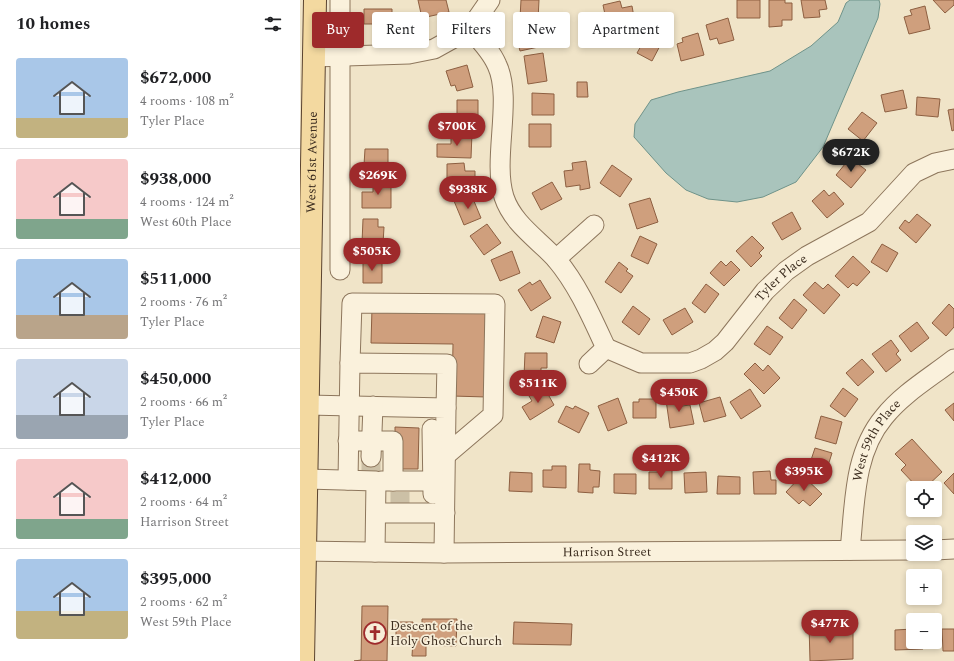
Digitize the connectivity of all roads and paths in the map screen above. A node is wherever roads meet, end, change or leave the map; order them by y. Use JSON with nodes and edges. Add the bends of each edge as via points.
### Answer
{"nodes":[{"id":1,"x":315,"y":0,"type":"edge"},
{"id":2,"x":340,"y":0,"type":"edge"},
{"id":3,"x":490,"y":0,"type":"edge"},
{"id":4,"x":482,"y":12,"type":"edge"},
{"id":5,"x":437,"y":47,"type":"edge"},
{"id":6,"x":487,"y":48,"type":"edge"},
{"id":7,"x":340,"y":56,"type":"junction"},
{"id":8,"x":314,"y":57,"type":"junction"},
{"id":9,"x":954,"y":159,"type":"edge"},
{"id":10,"x":594,"y":225,"type":"dead end"},
{"id":11,"x":556,"y":260,"type":"junction"},
{"id":12,"x":340,"y":270,"type":"dead end"},
{"id":13,"x":606,"y":348,"type":"junction"},
{"id":14,"x":954,"y":359,"type":"edge"},
{"id":15,"x":350,"y":362,"type":"junction"},
{"id":16,"x":588,"y":364,"type":"dead end"},
{"id":17,"x":307,"y":405,"type":"junction"},
{"id":18,"x":349,"y":406,"type":"junction"},
{"id":19,"x":373,"y":406,"type":"junction"},
{"id":20,"x":446,"y":408,"type":"junction"},
{"id":21,"x":432,"y":429,"type":"dead end"},
{"id":22,"x":348,"y":441,"type":"junction"},
{"id":23,"x":371,"y":449,"type":"junction"},
{"id":24,"x":446,"y":455,"type":"junction"},
{"id":25,"x":307,"y":479,"type":"junction"},
{"id":26,"x":348,"y":480,"type":"junction"},
{"id":27,"x":432,"y":481,"type":"junction"},
{"id":28,"x":389,"y":489,"type":"junction"},
{"id":29,"x":376,"y":513,"type":"junction"},
{"id":30,"x":439,"y":513,"type":"junction"},
{"id":31,"x":954,"y":549,"type":"edge"},
{"id":32,"x":850,"y":550,"type":"junction"},
{"id":33,"x":906,"y":550,"type":"edge"},
{"id":34,"x":942,"y":550,"type":"edge"},
{"id":35,"x":302,"y":551,"type":"edge"},
{"id":36,"x":375,"y":552,"type":"junction"},
{"id":37,"x":444,"y":553,"type":"junction"},
{"id":38,"x":303,"y":661,"type":"edge"}],
"edges":[{"from":1,"to":8,"type":"main road","name":"West 61st Avenue"},
{"from":2,"to":7,"type":"street"},
{"from":3,"to":4,"type":"street"},
{"from":5,"to":7,"type":"street","via":[[409,54]]},
{"from":6,"to":11,"type":"street","via":[[498,66],[501,82],[501,181],[504,197],[519,223]]},
{"from":7,"to":8,"type":"street"},
{"from":7,"to":12,"type":"street"},
{"from":8,"to":17,"type":"main road","name":"West 61st Avenue"},
{"from":9,"to":13,"type":"street","name":"Tyler Place","via":[[935,163],[914,173],[869,222],[807,256],[786,271],[765,291],[716,351],[690,362],[641,363]]},
{"from":10,"to":11,"type":"street"},
{"from":11,"to":13,"type":"street","via":[[585,305]]},
{"from":13,"to":16,"type":"street"},
{"from":14,"to":32,"type":"street","name":"West 59th Place","via":[[884,416],[868,440],[860,466]]},
{"from":15,"to":18,"type":"street"},
{"from":15,"to":20,"type":"street","via":[[446,364]]},
{"from":15,"to":24,"type":"street","via":[[352,304],[495,304],[493,415]]},
{"from":17,"to":18,"type":"street"},
{"from":17,"to":25,"type":"main road","name":"West 61st Avenue"},
{"from":18,"to":19,"type":"street"},
{"from":18,"to":22,"type":"street"},
{"from":19,"to":20,"type":"street"},
{"from":19,"to":23,"type":"street"},
{"from":20,"to":24,"type":"street"},
{"from":21,"to":27,"type":"street"},
{"from":22,"to":23,"type":"street"},
{"from":22,"to":26,"type":"street"},
{"from":23,"to":28,"type":"street","via":[[393,441]]},
{"from":24,"to":30,"type":"street"},
{"from":25,"to":26,"type":"street"},
{"from":25,"to":35,"type":"main road","name":"West 61st Avenue"},
{"from":26,"to":28,"type":"street"},
{"from":27,"to":28,"type":"street"},
{"from":27,"to":30,"type":"street"},
{"from":28,"to":29,"type":"street"},
{"from":28,"to":29,"type":"street"},
{"from":28,"to":30,"type":"street"},
{"from":29,"to":36,"type":"street"},
{"from":30,"to":37,"type":"street"},
{"from":31,"to":34,"type":"street"},
{"from":32,"to":33,"type":"street","name":"Harrison Street"},
{"from":32,"to":37,"type":"street","name":"Harrison Street"},
{"from":35,"to":36,"type":"street","name":"Harrison Street"},
{"from":35,"to":38,"type":"main road","name":"West 61st Avenue"},
{"from":36,"to":37,"type":"street","name":"Harrison Street"}]}
